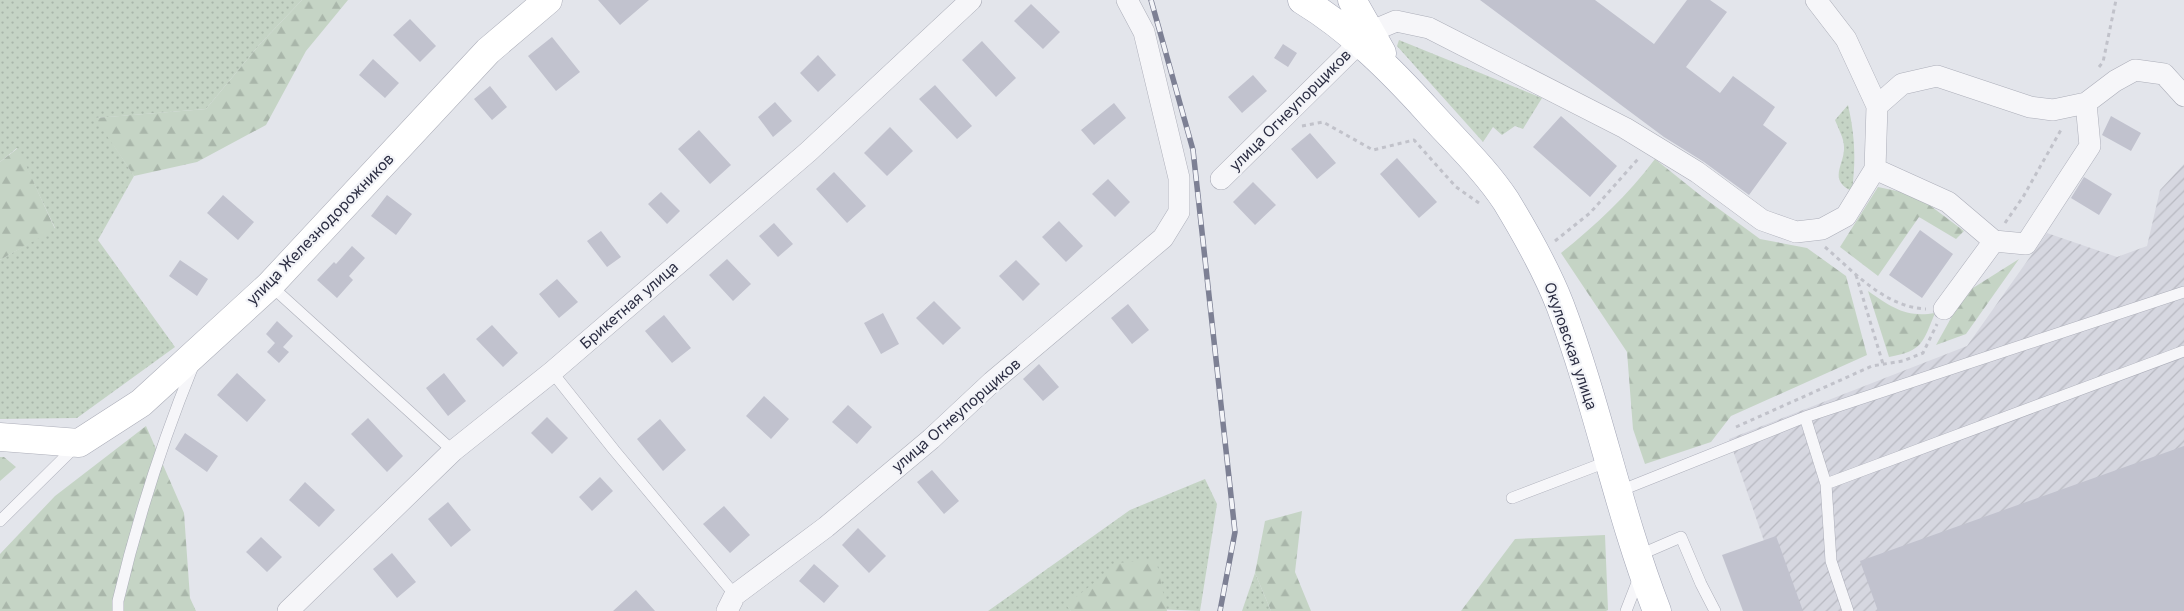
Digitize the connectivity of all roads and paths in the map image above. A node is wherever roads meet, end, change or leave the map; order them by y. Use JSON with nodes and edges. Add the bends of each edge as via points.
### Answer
{"nodes":[{"id":1,"x":548,"y":0,"type":"edge"},
{"id":2,"x":971,"y":0,"type":"edge"},
{"id":3,"x":1127,"y":0,"type":"edge"},
{"id":4,"x":1352,"y":0,"type":"edge"},
{"id":5,"x":1816,"y":0,"type":"edge"},
{"id":6,"x":1310,"y":3,"type":"edge"},
{"id":7,"x":1364,"y":36,"type":"junction"},
{"id":8,"x":2184,"y":96,"type":"edge"},
{"id":9,"x":2086,"y":103,"type":"junction"},
{"id":10,"x":1877,"y":106,"type":"junction"},
{"id":11,"x":1298,"y":127,"type":"dead end"},
{"id":12,"x":1655,"y":148,"type":"junction"},
{"id":13,"x":1875,"y":169,"type":"junction"},
{"id":14,"x":1221,"y":179,"type":"dead end"},
{"id":15,"x":1505,"y":200,"type":"junction"},
{"id":16,"x":1814,"y":230,"type":"junction"},
{"id":17,"x":1994,"y":240,"type":"junction"},
{"id":18,"x":1536,"y":254,"type":"junction"},
{"id":19,"x":1856,"y":274,"type":"junction"},
{"id":20,"x":270,"y":285,"type":"junction"},
{"id":21,"x":2184,"y":292,"type":"edge"},
{"id":22,"x":1944,"y":309,"type":"junction"},
{"id":23,"x":201,"y":348,"type":"junction"},
{"id":24,"x":2184,"y":351,"type":"edge"},
{"id":25,"x":1883,"y":364,"type":"junction"},
{"id":26,"x":552,"y":372,"type":"junction"},
{"id":27,"x":1805,"y":417,"type":"junction"},
{"id":28,"x":0,"y":437,"type":"edge"},
{"id":29,"x":79,"y":443,"type":"junction"},
{"id":30,"x":1719,"y":450,"type":"junction"},
{"id":31,"x":453,"y":451,"type":"junction"},
{"id":32,"x":1608,"y":461,"type":"junction"},
{"id":33,"x":1826,"y":484,"type":"junction"},
{"id":34,"x":1617,"y":492,"type":"junction"},
{"id":35,"x":1512,"y":498,"type":"dead end"},
{"id":36,"x":0,"y":521,"type":"edge"},
{"id":37,"x":1647,"y":589,"type":"edge"},
{"id":38,"x":731,"y":603,"type":"edge"},
{"id":39,"x":118,"y":611,"type":"edge"},
{"id":40,"x":288,"y":611,"type":"edge"},
{"id":41,"x":1626,"y":611,"type":"edge"},
{"id":42,"x":1715,"y":611,"type":"edge"},
{"id":43,"x":1848,"y":611,"type":"edge"}],
"edges":[{"from":1,"to":20,"type":"street","name":"улица Железнодорожников","via":[[488,51]]},
{"from":2,"to":26,"type":"street","name":"Брикетная улица","via":[[808,152]]},
{"from":3,"to":38,"type":"street","name":"улица Огнеупорщиков","via":[[1144,32],[1180,178],[1179,212],[1163,238],[834,521]]},
{"from":4,"to":7,"type":"street"},
{"from":5,"to":10,"type":"street","via":[[1846,39]]},
{"from":6,"to":7,"type":"street","name":"Окуловская улица"},
{"from":7,"to":12,"type":"street","via":[[1396,21],[1429,28],[1625,128]]},
{"from":7,"to":14,"type":"street","name":"улица Огнеупорщиков"},
{"from":7,"to":15,"type":"street","name":"Окуловская улица"},
{"from":8,"to":9,"type":"street","via":[[2164,74],[2135,70]]},
{"from":9,"to":10,"type":"street","via":[[2053,110],[2030,107],[1937,76],[1902,84]]},
{"from":9,"to":17,"type":"street","via":[[2090,146],[2026,244]]},
{"from":10,"to":13,"type":"street"},
{"from":11,"to":15,"type":"path","via":[[1323,122],[1373,150],[1414,140],[1456,187],[1484,207]]},
{"from":12,"to":16,"type":"street","via":[[1697,172],[1762,220],[1796,232]]},
{"from":12,"to":18,"type":"path","via":[[1636,160],[1590,213]]},
{"from":13,"to":16,"type":"street","via":[[1846,216]]},
{"from":13,"to":17,"type":"street","via":[[1948,202]]},
{"from":15,"to":18,"type":"street","name":"Окуловская улица"},
{"from":16,"to":19,"type":"path"},
{"from":17,"to":22,"type":"street"},
{"from":18,"to":32,"type":"street","name":"Окуловская улица","via":[[1559,304]]},
{"from":19,"to":22,"type":"path","via":[[1896,303]]},
{"from":19,"to":25,"type":"path"},
{"from":20,"to":23,"type":"street","name":"улица Железнодорожников"},
{"from":20,"to":31,"type":"lane"},
{"from":21,"to":27,"type":"lane"},
{"from":22,"to":25,"type":"path","via":[[1923,353]]},
{"from":23,"to":29,"type":"street","name":"улица Железнодорожников","via":[[141,403]]},
{"from":23,"to":39,"type":"lane","via":[[172,418],[132,541]]},
{"from":24,"to":33,"type":"lane"},
{"from":25,"to":30,"type":"path","via":[[1741,424],[1722,437]]},
{"from":26,"to":31,"type":"street","name":"Брикетная улица"},
{"from":26,"to":38,"type":"lane"},
{"from":27,"to":30,"type":"lane"},
{"from":27,"to":33,"type":"lane"},
{"from":28,"to":29,"type":"street"},
{"from":29,"to":36,"type":"lane"},
{"from":30,"to":34,"type":"lane"},
{"from":31,"to":40,"type":"street","name":"Брикетная улица"},
{"from":32,"to":34,"type":"street","name":"Окуловская улица"},
{"from":32,"to":35,"type":"lane"},
{"from":33,"to":43,"type":"lane","via":[[1831,561]]},
{"from":34,"to":37,"type":"street","name":"Окуловская улица"},
{"from":37,"to":41,"type":"lane"},
{"from":37,"to":42,"type":"lane","via":[[1681,537]]}]}
